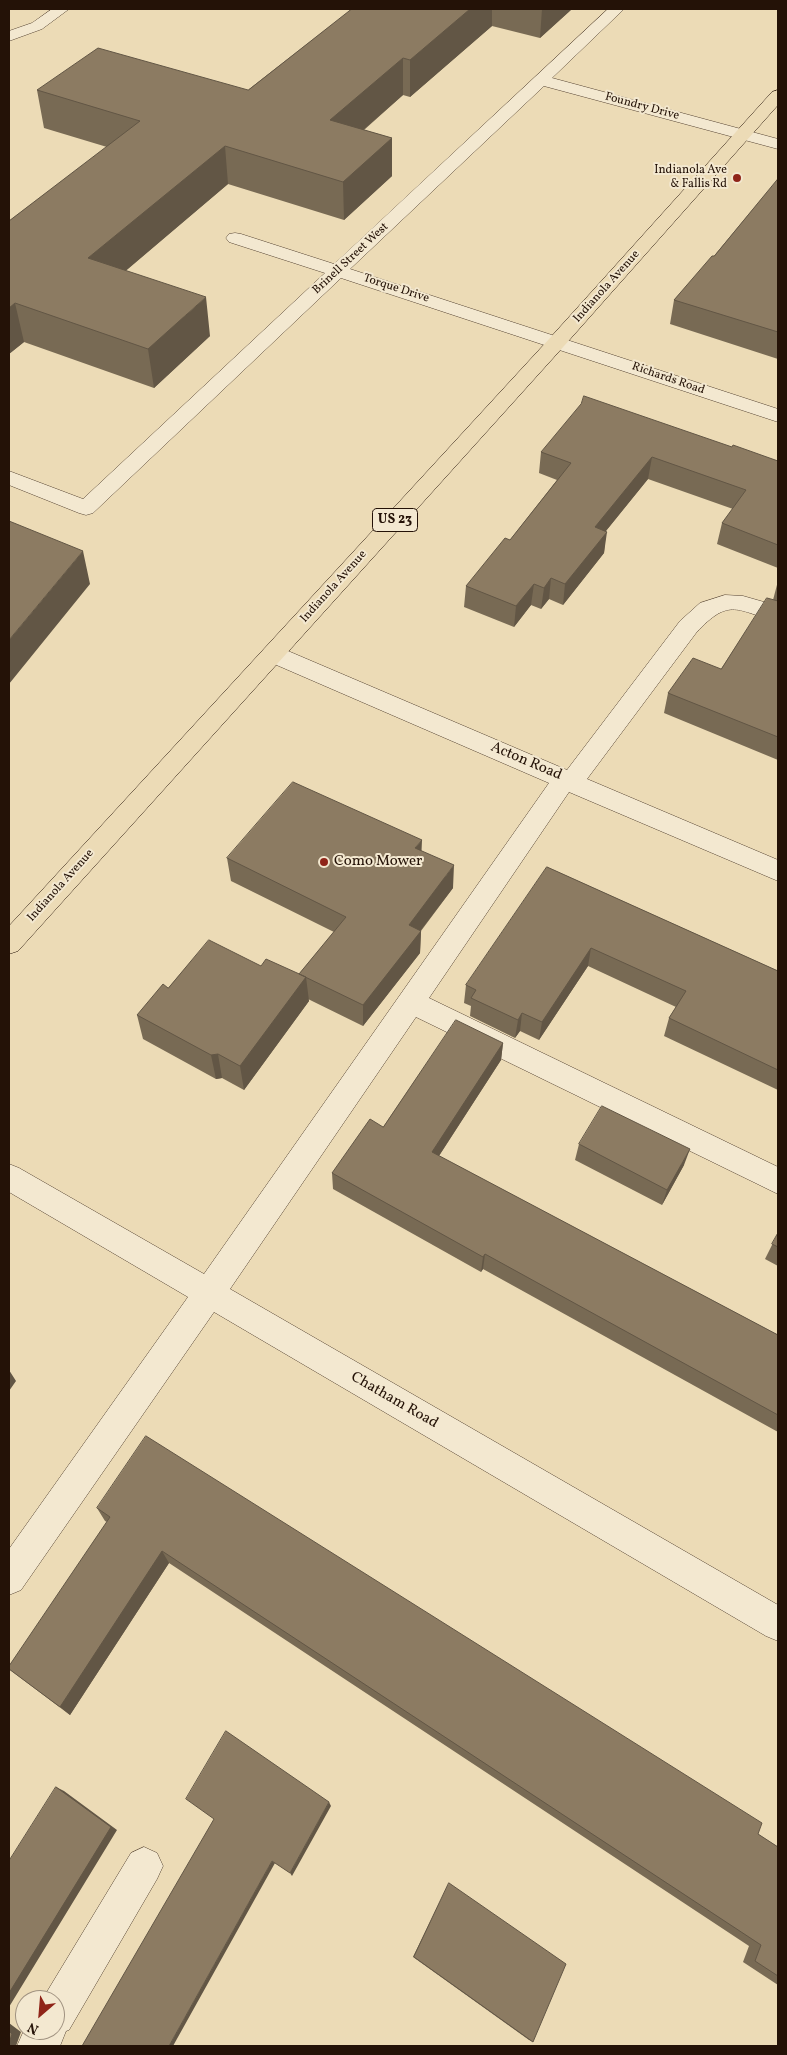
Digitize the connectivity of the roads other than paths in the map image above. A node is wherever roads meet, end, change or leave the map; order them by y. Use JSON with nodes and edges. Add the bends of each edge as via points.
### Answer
{"nodes":[{"id":1,"x":61,"y":9,"type":"edge"},
{"id":2,"x":616,"y":9,"type":"edge"},
{"id":3,"x":9,"y":36,"type":"edge"},
{"id":4,"x":541,"y":80,"type":"junction"},
{"id":5,"x":778,"y":95,"type":"edge"},
{"id":6,"x":743,"y":134,"type":"junction"},
{"id":7,"x":778,"y":144,"type":"edge"},
{"id":8,"x":235,"y":238,"type":"dead end"},
{"id":9,"x":339,"y":271,"type":"junction"},
{"id":10,"x":558,"y":342,"type":"junction"},
{"id":11,"x":778,"y":416,"type":"edge"},
{"id":12,"x":9,"y":478,"type":"edge"},
{"id":13,"x":778,"y":614,"type":"edge"},
{"id":14,"x":273,"y":654,"type":"junction"},
{"id":15,"x":568,"y":781,"type":"junction"},
{"id":16,"x":778,"y":871,"type":"edge"},
{"id":17,"x":9,"y":943,"type":"edge"},
{"id":18,"x":411,"y":1002,"type":"junction"},
{"id":19,"x":9,"y":1177,"type":"edge"},
{"id":20,"x":778,"y":1181,"type":"edge"},
{"id":21,"x":208,"y":1293,"type":"junction"},
{"id":22,"x":9,"y":1578,"type":"edge"},
{"id":23,"x":778,"y":1624,"type":"edge"},
{"id":24,"x":144,"y":1866,"type":"dead end"},
{"id":25,"x":65,"y":1999,"type":"edge"}],
"edges":[{"from":1,"to":3,"type":"street","via":[[37,26]]},
{"from":2,"to":4,"type":"street","name":"Brinell Street West"},
{"from":4,"to":6,"type":"street","name":"Foundry Drive"},
{"from":4,"to":9,"type":"street","name":"Brinell Street West"},
{"from":5,"to":6,"type":"main road","name":"Indianola Avenue","number":"US 23"},
{"from":6,"to":7,"type":"street","name":"Foundry Drive"},
{"from":6,"to":10,"type":"main road","name":"Indianola Avenue","number":"US 23"},
{"from":8,"to":9,"type":"street","name":"Torque Drive"},
{"from":9,"to":10,"type":"street","name":"Torque Drive"},
{"from":9,"to":12,"type":"street","name":"Brinell Street West","via":[[86,508]]},
{"from":10,"to":11,"type":"street","name":"Richards Road"},
{"from":10,"to":14,"type":"main road","name":"Indianola Avenue","number":"US 23"},
{"from":13,"to":15,"type":"street","via":[[747,604],[723,602],[708,608],[688,627]]},
{"from":14,"to":15,"type":"street","name":"Acton Road"},
{"from":14,"to":17,"type":"main road","name":"Indianola Avenue","number":"US 23"},
{"from":15,"to":16,"type":"street","name":"Acton Road"},
{"from":15,"to":18,"type":"street"},
{"from":18,"to":20,"type":"street"},
{"from":18,"to":21,"type":"street"},
{"from":19,"to":21,"type":"street","name":"Chatham Road"},
{"from":21,"to":22,"type":"street"},
{"from":21,"to":23,"type":"street","name":"Chatham Road"},
{"from":24,"to":25,"type":"street"}]}
